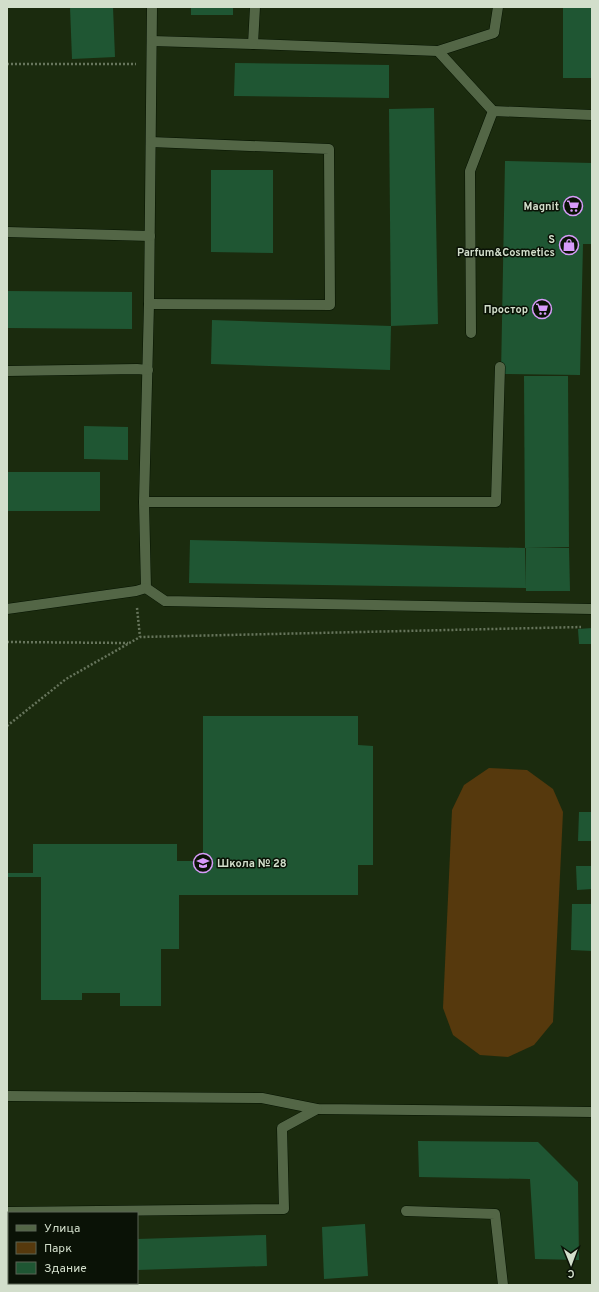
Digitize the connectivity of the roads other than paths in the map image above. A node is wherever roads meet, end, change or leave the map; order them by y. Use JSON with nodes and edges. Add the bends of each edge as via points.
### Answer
{"nodes":[{"id":1,"x":152,"y":7,"type":"edge"},
{"id":2,"x":255,"y":7,"type":"edge"},
{"id":3,"x":498,"y":7,"type":"edge"},
{"id":4,"x":152,"y":42,"type":"junction"},
{"id":5,"x":254,"y":44,"type":"junction"},
{"id":6,"x":438,"y":51,"type":"junction"},
{"id":7,"x":493,"y":111,"type":"junction"},
{"id":8,"x":592,"y":115,"type":"edge"},
{"id":9,"x":151,"y":142,"type":"junction"},
{"id":10,"x":7,"y":232,"type":"edge"},
{"id":11,"x":150,"y":236,"type":"junction"},
{"id":12,"x":149,"y":304,"type":"junction"},
{"id":13,"x":471,"y":334,"type":"dead end"},
{"id":14,"x":500,"y":367,"type":"dead end"},
{"id":15,"x":148,"y":370,"type":"junction"},
{"id":16,"x":7,"y":371,"type":"edge"},
{"id":17,"x":144,"y":502,"type":"junction"},
{"id":18,"x":146,"y":588,"type":"junction"},
{"id":19,"x":7,"y":609,"type":"edge"},
{"id":20,"x":592,"y":609,"type":"edge"},
{"id":21,"x":7,"y":1096,"type":"edge"},
{"id":22,"x":317,"y":1109,"type":"junction"},
{"id":23,"x":592,"y":1112,"type":"edge"},
{"id":24,"x":406,"y":1211,"type":"dead end"},
{"id":25,"x":7,"y":1212,"type":"edge"},
{"id":26,"x":503,"y":1285,"type":"edge"}],
"edges":[{"from":1,"to":4,"type":"lane"},
{"from":2,"to":5,"type":"lane"},
{"from":3,"to":6,"type":"lane","via":[[494,33]]},
{"from":4,"to":5,"type":"lane"},
{"from":4,"to":9,"type":"lane"},
{"from":5,"to":6,"type":"lane"},
{"from":6,"to":7,"type":"lane"},
{"from":7,"to":8,"type":"lane"},
{"from":7,"to":13,"type":"lane","via":[[470,171]]},
{"from":9,"to":11,"type":"lane"},
{"from":9,"to":12,"type":"lane","via":[[329,148],[330,305]]},
{"from":10,"to":11,"type":"lane"},
{"from":11,"to":12,"type":"lane"},
{"from":12,"to":15,"type":"lane"},
{"from":14,"to":17,"type":"lane","via":[[496,502]]},
{"from":15,"to":16,"type":"lane"},
{"from":15,"to":17,"type":"lane"},
{"from":17,"to":18,"type":"lane"},
{"from":18,"to":19,"type":"lane"},
{"from":18,"to":20,"type":"lane","via":[[165,602]]},
{"from":21,"to":22,"type":"lane","via":[[262,1098]]},
{"from":22,"to":23,"type":"lane"},
{"from":22,"to":25,"type":"lane","via":[[282,1128],[284,1209]]},
{"from":24,"to":26,"type":"lane","via":[[495,1214]]}]}
